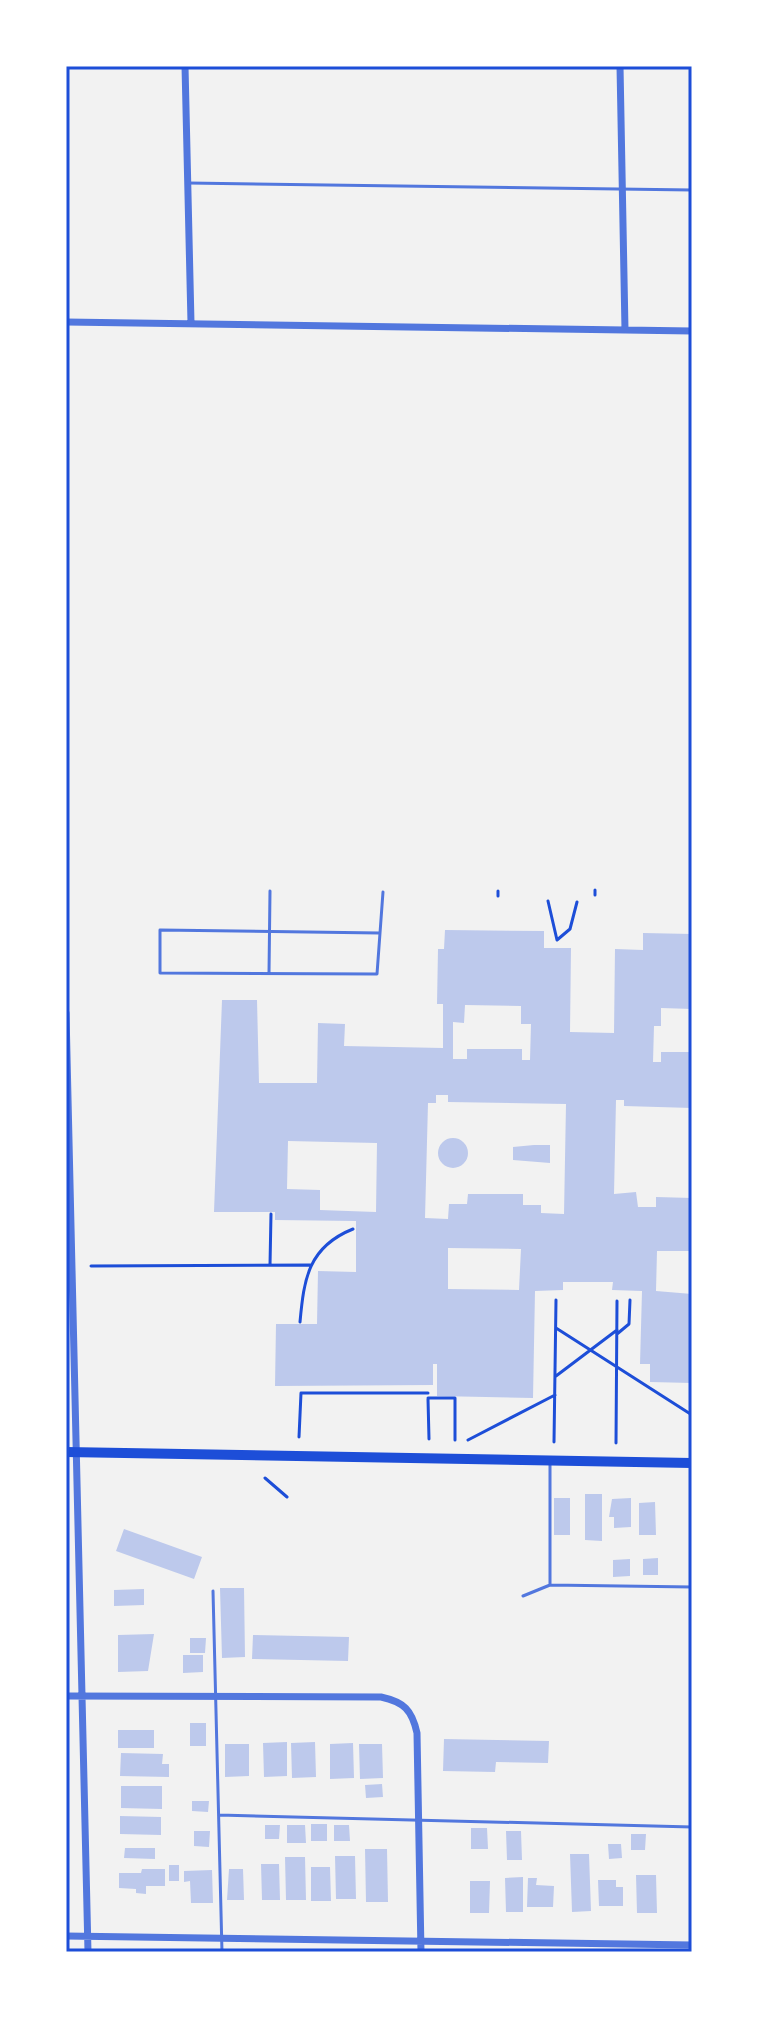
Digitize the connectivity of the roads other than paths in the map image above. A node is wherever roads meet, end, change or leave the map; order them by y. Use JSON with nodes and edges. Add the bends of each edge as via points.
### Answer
{"nodes":[{"id":1,"x":185,"y":66,"type":"edge"},
{"id":2,"x":620,"y":66,"type":"edge"},
{"id":3,"x":188,"y":183,"type":"junction"},
{"id":4,"x":622,"y":189,"type":"junction"},
{"id":5,"x":692,"y":190,"type":"edge"},
{"id":6,"x":66,"y":322,"type":"edge"},
{"id":7,"x":191,"y":323,"type":"junction"},
{"id":8,"x":625,"y":330,"type":"junction"},
{"id":9,"x":692,"y":331,"type":"edge"},
{"id":10,"x":270,"y":891,"type":"dead end"},
{"id":11,"x":383,"y":892,"type":"dead end"},
{"id":12,"x":269,"y":931,"type":"junction"},
{"id":13,"x":379,"y":933,"type":"junction"},
{"id":14,"x":269,"y":973,"type":"junction"},
{"id":15,"x":66,"y":1013,"type":"edge"},
{"id":16,"x":68,"y":1171,"type":"edge"},
{"id":17,"x":71,"y":1452,"type":"edge"},
{"id":18,"x":550,"y":1461,"type":"junction"},
{"id":19,"x":692,"y":1463,"type":"edge"},
{"id":20,"x":550,"y":1585,"type":"junction"},
{"id":21,"x":692,"y":1587,"type":"edge"},
{"id":22,"x":213,"y":1591,"type":"dead end"},
{"id":23,"x":523,"y":1596,"type":"dead end"},
{"id":24,"x":66,"y":1696,"type":"edge"},
{"id":25,"x":82,"y":1696,"type":"junction"},
{"id":26,"x":216,"y":1696,"type":"junction"},
{"id":27,"x":219,"y":1815,"type":"junction"},
{"id":28,"x":419,"y":1820,"type":"junction"},
{"id":29,"x":692,"y":1827,"type":"edge"},
{"id":30,"x":66,"y":1936,"type":"edge"},
{"id":31,"x":88,"y":1937,"type":"junction"},
{"id":32,"x":221,"y":1939,"type":"junction"},
{"id":33,"x":421,"y":1941,"type":"junction"},
{"id":34,"x":692,"y":1945,"type":"edge"},
{"id":35,"x":88,"y":1952,"type":"edge"},
{"id":36,"x":222,"y":1952,"type":"edge"},
{"id":37,"x":421,"y":1952,"type":"edge"}],
"edges":[{"from":1,"to":3,"type":"street"},
{"from":2,"to":4,"type":"street"},
{"from":3,"to":4,"type":"lane"},
{"from":3,"to":7,"type":"street"},
{"from":4,"to":5,"type":"lane"},
{"from":4,"to":8,"type":"street"},
{"from":6,"to":7,"type":"street"},
{"from":7,"to":8,"type":"street"},
{"from":8,"to":9,"type":"street"},
{"from":10,"to":12,"type":"lane"},
{"from":11,"to":13,"type":"lane"},
{"from":12,"to":13,"type":"lane"},
{"from":12,"to":14,"type":"lane"},
{"from":12,"to":14,"type":"lane","via":[[160,930],[160,973]]},
{"from":13,"to":14,"type":"lane","via":[[377,974]]},
{"from":15,"to":16,"type":"street"},
{"from":16,"to":17,"type":"street"},
{"from":17,"to":18,"type":"main road"},
{"from":17,"to":25,"type":"street"},
{"from":18,"to":19,"type":"main road"},
{"from":18,"to":20,"type":"lane"},
{"from":20,"to":21,"type":"lane"},
{"from":20,"to":23,"type":"lane"},
{"from":22,"to":26,"type":"lane"},
{"from":24,"to":25,"type":"street"},
{"from":25,"to":26,"type":"street"},
{"from":25,"to":31,"type":"street"},
{"from":26,"to":27,"type":"lane"},
{"from":26,"to":28,"type":"street","via":[[381,1697],[405,1705],[417,1733]]},
{"from":27,"to":28,"type":"lane"},
{"from":27,"to":32,"type":"lane"},
{"from":28,"to":29,"type":"lane"},
{"from":28,"to":33,"type":"street"},
{"from":30,"to":31,"type":"street"},
{"from":31,"to":32,"type":"street"},
{"from":31,"to":35,"type":"street"},
{"from":32,"to":33,"type":"street"},
{"from":32,"to":36,"type":"lane"},
{"from":33,"to":34,"type":"street"},
{"from":33,"to":37,"type":"street"}]}
